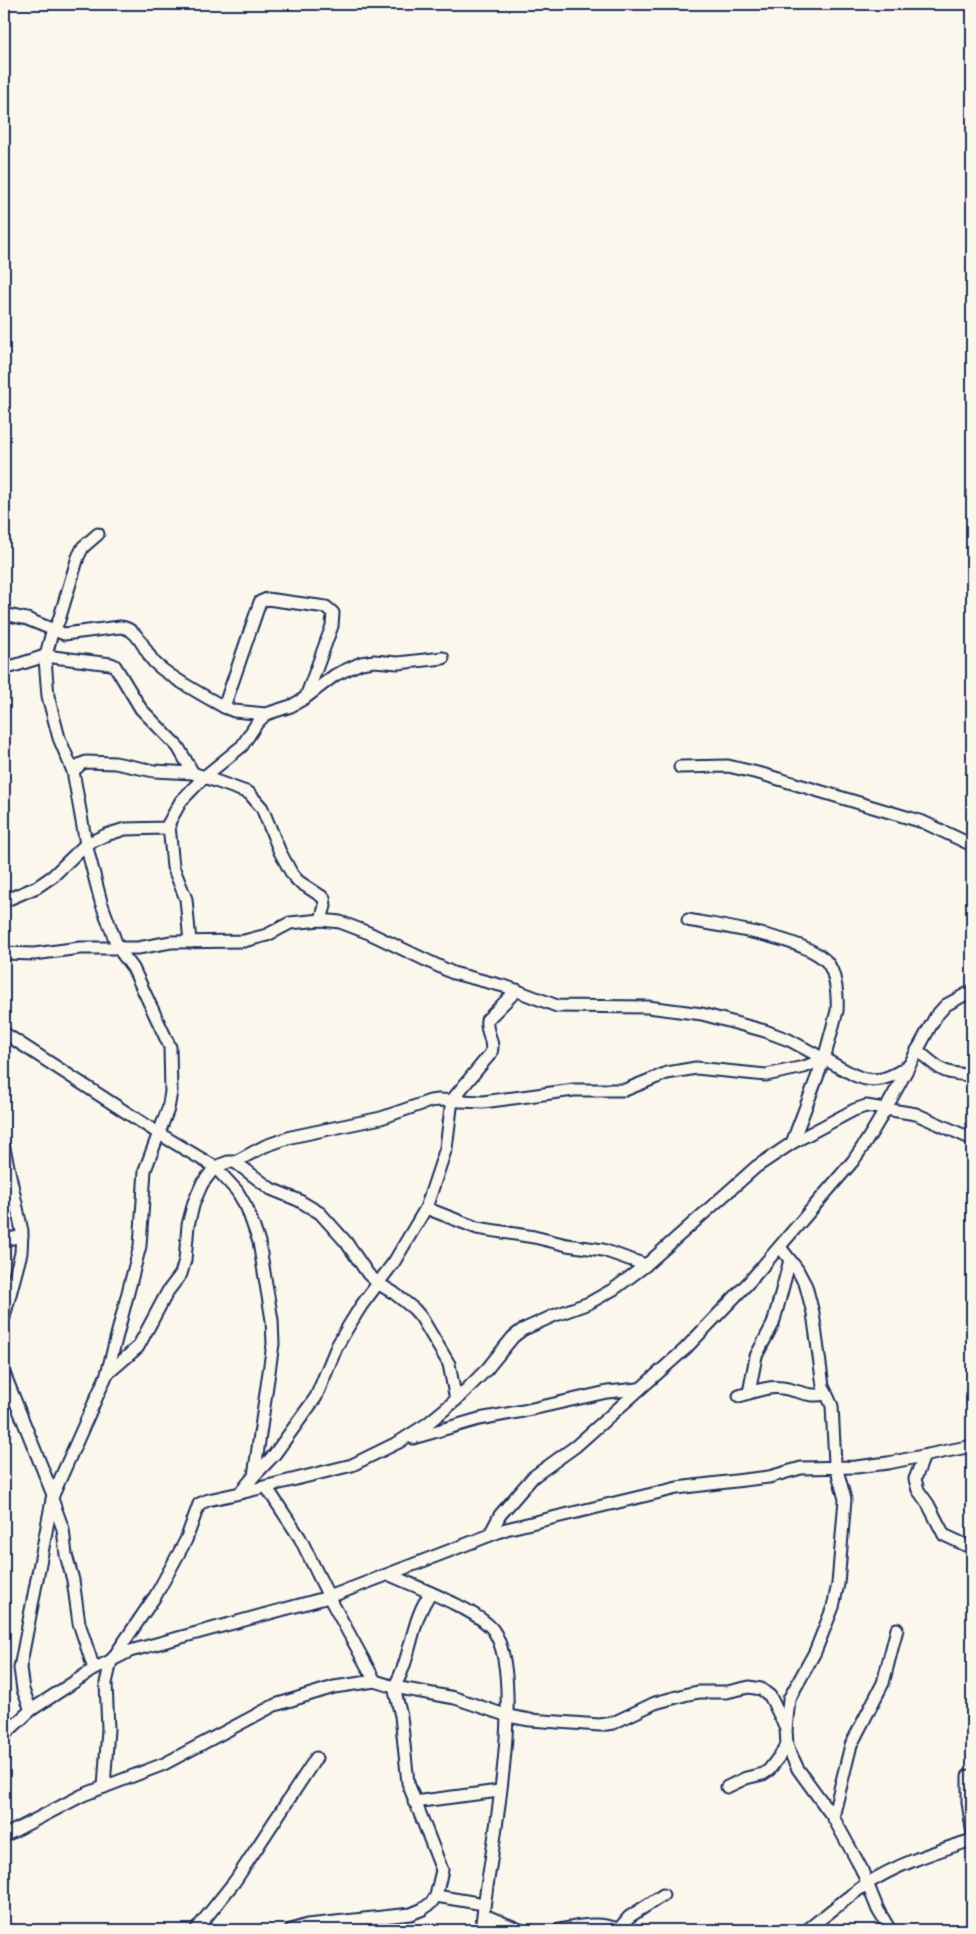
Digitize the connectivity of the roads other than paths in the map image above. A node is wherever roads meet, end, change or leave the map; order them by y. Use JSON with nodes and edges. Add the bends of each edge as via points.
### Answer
{"nodes":[{"id":1,"x":98,"y":534,"type":"dead end"},
{"id":2,"x":4,"y":614,"type":"edge"},
{"id":3,"x":54,"y":631,"type":"junction"},
{"id":4,"x":45,"y":656,"type":"junction"},
{"id":5,"x":443,"y":658,"type":"dead end"},
{"id":6,"x":4,"y":669,"type":"edge"},
{"id":7,"x":305,"y":698,"type":"junction"},
{"id":8,"x":224,"y":707,"type":"junction"},
{"id":9,"x":266,"y":714,"type":"junction"},
{"id":10,"x":680,"y":767,"type":"dead end"},
{"id":11,"x":73,"y":771,"type":"junction"},
{"id":12,"x":193,"y":773,"type":"junction"},
{"id":13,"x":204,"y":777,"type":"junction"},
{"id":14,"x":169,"y":825,"type":"junction"},
{"id":15,"x":86,"y":844,"type":"junction"},
{"id":16,"x":972,"y":845,"type":"edge"},
{"id":17,"x":4,"y":901,"type":"edge"},
{"id":18,"x":321,"y":920,"type":"junction"},
{"id":19,"x":688,"y":920,"type":"dead end"},
{"id":20,"x":190,"y":942,"type":"junction"},
{"id":21,"x":118,"y":948,"type":"junction"},
{"id":22,"x":4,"y":953,"type":"edge"},
{"id":23,"x":517,"y":990,"type":"junction"},
{"id":24,"x":972,"y":991,"type":"edge"},
{"id":25,"x":4,"y":1033,"type":"edge"},
{"id":26,"x":917,"y":1050,"type":"junction"},
{"id":27,"x":824,"y":1059,"type":"junction"},
{"id":28,"x":908,"y":1066,"type":"junction"},
{"id":29,"x":972,"y":1075,"type":"edge"},
{"id":30,"x":452,"y":1100,"type":"junction"},
{"id":31,"x":886,"y":1109,"type":"junction"},
{"id":32,"x":158,"y":1133,"type":"junction"},
{"id":33,"x":972,"y":1139,"type":"edge"},
{"id":34,"x":792,"y":1143,"type":"junction"},
{"id":35,"x":4,"y":1148,"type":"edge"},
{"id":36,"x":235,"y":1162,"type":"junction"},
{"id":37,"x":215,"y":1166,"type":"junction"},
{"id":38,"x":426,"y":1208,"type":"junction"},
{"id":39,"x":22,"y":1236,"type":"junction"},
{"id":40,"x":4,"y":1240,"type":"edge"},
{"id":41,"x":780,"y":1247,"type":"junction"},
{"id":42,"x":790,"y":1260,"type":"junction"},
{"id":43,"x":646,"y":1265,"type":"junction"},
{"id":44,"x":379,"y":1284,"type":"junction"},
{"id":45,"x":4,"y":1317,"type":"edge"},
{"id":46,"x":4,"y":1373,"type":"edge"},
{"id":47,"x":107,"y":1374,"type":"junction"},
{"id":48,"x":638,"y":1389,"type":"junction"},
{"id":49,"x":825,"y":1394,"type":"junction"},
{"id":50,"x":456,"y":1400,"type":"junction"},
{"id":51,"x":399,"y":1442,"type":"junction"},
{"id":52,"x":970,"y":1445,"type":"edge"},
{"id":53,"x":924,"y":1456,"type":"junction"},
{"id":54,"x":837,"y":1468,"type":"junction"},
{"id":55,"x":254,"y":1476,"type":"junction"},
{"id":56,"x":267,"y":1488,"type":"junction"},
{"id":57,"x":240,"y":1494,"type":"junction"},
{"id":58,"x":52,"y":1497,"type":"junction"},
{"id":59,"x":490,"y":1534,"type":"junction"},
{"id":60,"x":972,"y":1548,"type":"edge"},
{"id":61,"x":390,"y":1575,"type":"junction"},
{"id":62,"x":431,"y":1593,"type":"junction"},
{"id":63,"x":329,"y":1597,"type":"junction"},
{"id":64,"x":897,"y":1629,"type":"dead end"},
{"id":65,"x":111,"y":1661,"type":"junction"},
{"id":66,"x":94,"y":1669,"type":"junction"},
{"id":67,"x":375,"y":1681,"type":"junction"},
{"id":68,"x":394,"y":1687,"type":"junction"},
{"id":69,"x":31,"y":1710,"type":"junction"},
{"id":70,"x":508,"y":1716,"type":"junction"},
{"id":71,"x":786,"y":1729,"type":"junction"},
{"id":72,"x":4,"y":1736,"type":"edge"},
{"id":73,"x":787,"y":1746,"type":"junction"},
{"id":74,"x":316,"y":1758,"type":"dead end"},
{"id":75,"x":968,"y":1776,"type":"dead end"},
{"id":76,"x":104,"y":1787,"type":"junction"},
{"id":77,"x":726,"y":1787,"type":"dead end"},
{"id":78,"x":499,"y":1791,"type":"junction"},
{"id":79,"x":414,"y":1802,"type":"junction"},
{"id":80,"x":833,"y":1817,"type":"junction"},
{"id":81,"x":972,"y":1829,"type":"edge"},
{"id":82,"x":4,"y":1836,"type":"edge"},
{"id":83,"x":972,"y":1840,"type":"edge"},
{"id":84,"x":866,"y":1885,"type":"junction"},
{"id":85,"x":663,"y":1895,"type":"dead end"},
{"id":86,"x":436,"y":1896,"type":"junction"},
{"id":87,"x":484,"y":1910,"type":"junction"},
{"id":88,"x":196,"y":1930,"type":"edge"},
{"id":89,"x":291,"y":1930,"type":"edge"},
{"id":90,"x":481,"y":1930,"type":"edge"},
{"id":91,"x":520,"y":1930,"type":"edge"},
{"id":92,"x":559,"y":1930,"type":"edge"},
{"id":93,"x":619,"y":1930,"type":"edge"},
{"id":94,"x":807,"y":1930,"type":"edge"},
{"id":95,"x":890,"y":1930,"type":"edge"}],
"edges":[{"from":1,"to":3,"type":"street","via":[[80,551]]},
{"from":2,"to":3,"type":"street"},
{"from":3,"to":4,"type":"street"},
{"from":3,"to":8,"type":"street","via":[[70,634],[128,628],[160,667]]},
{"from":4,"to":6,"type":"street"},
{"from":4,"to":11,"type":"street","via":[[48,696],[59,738]]},
{"from":4,"to":12,"type":"street","via":[[105,662],[115,666],[141,709],[178,747]]},
{"from":5,"to":7,"type":"street","via":[[361,663],[335,675]]},
{"from":7,"to":8,"type":"street","via":[[332,626],[333,613],[326,607],[267,599],[260,602]]},
{"from":7,"to":9,"type":"street"},
{"from":8,"to":9,"type":"street"},
{"from":9,"to":13,"type":"street","via":[[242,746]]},
{"from":10,"to":16,"type":"street","via":[[728,766],[762,774],[923,822]]},
{"from":11,"to":12,"type":"street","via":[[81,764],[100,762],[154,771]]},
{"from":11,"to":15,"type":"street"},
{"from":12,"to":13,"type":"street"},
{"from":13,"to":14,"type":"street","via":[[182,801]]},
{"from":13,"to":18,"type":"street","via":[[252,796],[264,812],[292,874],[324,898]]},
{"from":14,"to":15,"type":"street","via":[[162,829],[122,829]]},
{"from":14,"to":20,"type":"street","via":[[173,867],[186,899]]},
{"from":15,"to":17,"type":"street","via":[[53,876],[37,887]]},
{"from":15,"to":21,"type":"street","via":[[101,902]]},
{"from":18,"to":20,"type":"street","via":[[285,924],[254,939]]},
{"from":18,"to":23,"type":"street","via":[[346,923],[453,973]]},
{"from":19,"to":27,"type":"street","via":[[782,939],[826,961],[833,976],[838,1003]]},
{"from":20,"to":21,"type":"street"},
{"from":21,"to":22,"type":"street"},
{"from":21,"to":32,"type":"street","via":[[133,968],[170,1047],[170,1099]]},
{"from":23,"to":27,"type":"street","via":[[557,1006],[648,1007],[702,1014],[765,1030]]},
{"from":23,"to":30,"type":"street","via":[[487,1020],[491,1053]]},
{"from":24,"to":26,"type":"street","via":[[946,1005]]},
{"from":25,"to":32,"type":"street"},
{"from":26,"to":28,"type":"street"},
{"from":26,"to":29,"type":"street","via":[[943,1071]]},
{"from":27,"to":28,"type":"street","via":[[864,1078],[886,1079]]},
{"from":27,"to":30,"type":"street","via":[[766,1075],[696,1068],[667,1073],[625,1090],[574,1090],[483,1102]]},
{"from":27,"to":34,"type":"street"},
{"from":28,"to":31,"type":"street"},
{"from":30,"to":36,"type":"street","via":[[430,1101],[381,1118],[291,1136]]},
{"from":30,"to":38,"type":"street","via":[[446,1148]]},
{"from":31,"to":33,"type":"street","via":[[925,1117]]},
{"from":31,"to":34,"type":"street","via":[[858,1108]]},
{"from":31,"to":41,"type":"street","via":[[853,1161]]},
{"from":32,"to":37,"type":"street"},
{"from":32,"to":47,"type":"street","via":[[145,1170],[140,1246]]},
{"from":34,"to":43,"type":"street","via":[[744,1176]]},
{"from":35,"to":39,"type":"street"},
{"from":36,"to":37,"type":"street"},
{"from":36,"to":44,"type":"street","via":[[271,1189],[320,1213]]},
{"from":37,"to":47,"type":"street","via":[[194,1202],[181,1274],[168,1291],[138,1347]]},
{"from":37,"to":55,"type":"street","via":[[247,1208],[259,1242],[270,1299],[273,1344]]},
{"from":38,"to":43,"type":"street","via":[[477,1228],[602,1250]]},
{"from":38,"to":44,"type":"street"},
{"from":39,"to":40,"type":"street"},
{"from":39,"to":45,"type":"street","via":[[21,1253]]},
{"from":41,"to":42,"type":"street"},
{"from":41,"to":48,"type":"street","via":[[686,1349]]},
{"from":42,"to":49,"type":"street","via":[[806,1286]]},
{"from":42,"to":49,"type":"street","via":[[773,1324],[756,1356],[744,1394],[771,1388],[808,1395]]},
{"from":43,"to":50,"type":"street","via":[[589,1304],[522,1330]]},
{"from":44,"to":50,"type":"street","via":[[422,1317],[449,1364]]},
{"from":44,"to":55,"type":"street","via":[[361,1306],[337,1346],[316,1397],[274,1455]]},
{"from":46,"to":58,"type":"street"},
{"from":47,"to":58,"type":"street"},
{"from":48,"to":51,"type":"street","via":[[607,1392],[479,1419]]},
{"from":48,"to":59,"type":"street","via":[[576,1446],[533,1477],[500,1515]]},
{"from":49,"to":54,"type":"street","via":[[832,1406]]},
{"from":50,"to":51,"type":"street"},
{"from":51,"to":56,"type":"street","via":[[352,1465]]},
{"from":52,"to":53,"type":"street"},
{"from":53,"to":54,"type":"street"},
{"from":53,"to":60,"type":"street","via":[[915,1479],[918,1490],[944,1534]]},
{"from":54,"to":59,"type":"street","via":[[792,1470],[769,1477],[678,1488]]},
{"from":54,"to":71,"type":"street","via":[[845,1499],[838,1584],[833,1607],[815,1652],[790,1699]]},
{"from":55,"to":57,"type":"street"},
{"from":56,"to":57,"type":"street"},
{"from":56,"to":63,"type":"street","via":[[300,1538]]},
{"from":57,"to":65,"type":"street","via":[[199,1504],[186,1540],[156,1595]]},
{"from":58,"to":66,"type":"street","via":[[63,1529],[79,1623]]},
{"from":58,"to":69,"type":"street","via":[[20,1668],[23,1690]]},
{"from":59,"to":61,"type":"street"},
{"from":61,"to":62,"type":"street"},
{"from":61,"to":63,"type":"street"},
{"from":62,"to":68,"type":"street","via":[[420,1609],[405,1663]]},
{"from":62,"to":70,"type":"street","via":[[486,1622],[493,1630],[502,1652]]},
{"from":63,"to":65,"type":"street","via":[[130,1651]]},
{"from":63,"to":67,"type":"street"},
{"from":64,"to":80,"type":"street","via":[[883,1683],[851,1745]]},
{"from":65,"to":66,"type":"street"},
{"from":65,"to":76,"type":"street","via":[[106,1683],[108,1729]]},
{"from":66,"to":69,"type":"street"},
{"from":67,"to":68,"type":"street"},
{"from":67,"to":76,"type":"street","via":[[334,1687],[275,1705],[164,1764]]},
{"from":68,"to":70,"type":"street","via":[[455,1698]]},
{"from":68,"to":79,"type":"street","via":[[401,1716],[408,1783]]},
{"from":69,"to":72,"type":"street"},
{"from":70,"to":71,"type":"street","via":[[608,1724],[655,1703],[688,1694],[749,1687],[770,1696]]},
{"from":70,"to":78,"type":"street"},
{"from":71,"to":73,"type":"street"},
{"from":73,"to":77,"type":"street","via":[[769,1770]]},
{"from":73,"to":80,"type":"street","via":[[798,1769]]},
{"from":74,"to":88,"type":"street","via":[[235,1882]]},
{"from":75,"to":81,"type":"street"},
{"from":76,"to":82,"type":"street"},
{"from":78,"to":79,"type":"street"},
{"from":78,"to":87,"type":"street"},
{"from":79,"to":86,"type":"street","via":[[442,1870]]},
{"from":80,"to":84,"type":"street","via":[[861,1868]]},
{"from":83,"to":84,"type":"street","via":[[918,1858]]},
{"from":84,"to":94,"type":"street"},
{"from":84,"to":95,"type":"street"},
{"from":85,"to":93,"type":"street","via":[[629,1917]]},
{"from":86,"to":87,"type":"street"},
{"from":86,"to":89,"type":"street","via":[[424,1909],[411,1914],[307,1925]]},
{"from":87,"to":90,"type":"street"},
{"from":87,"to":91,"type":"street"},
{"from":92,"to":93,"type":"street","via":[[586,1925]]}]}
